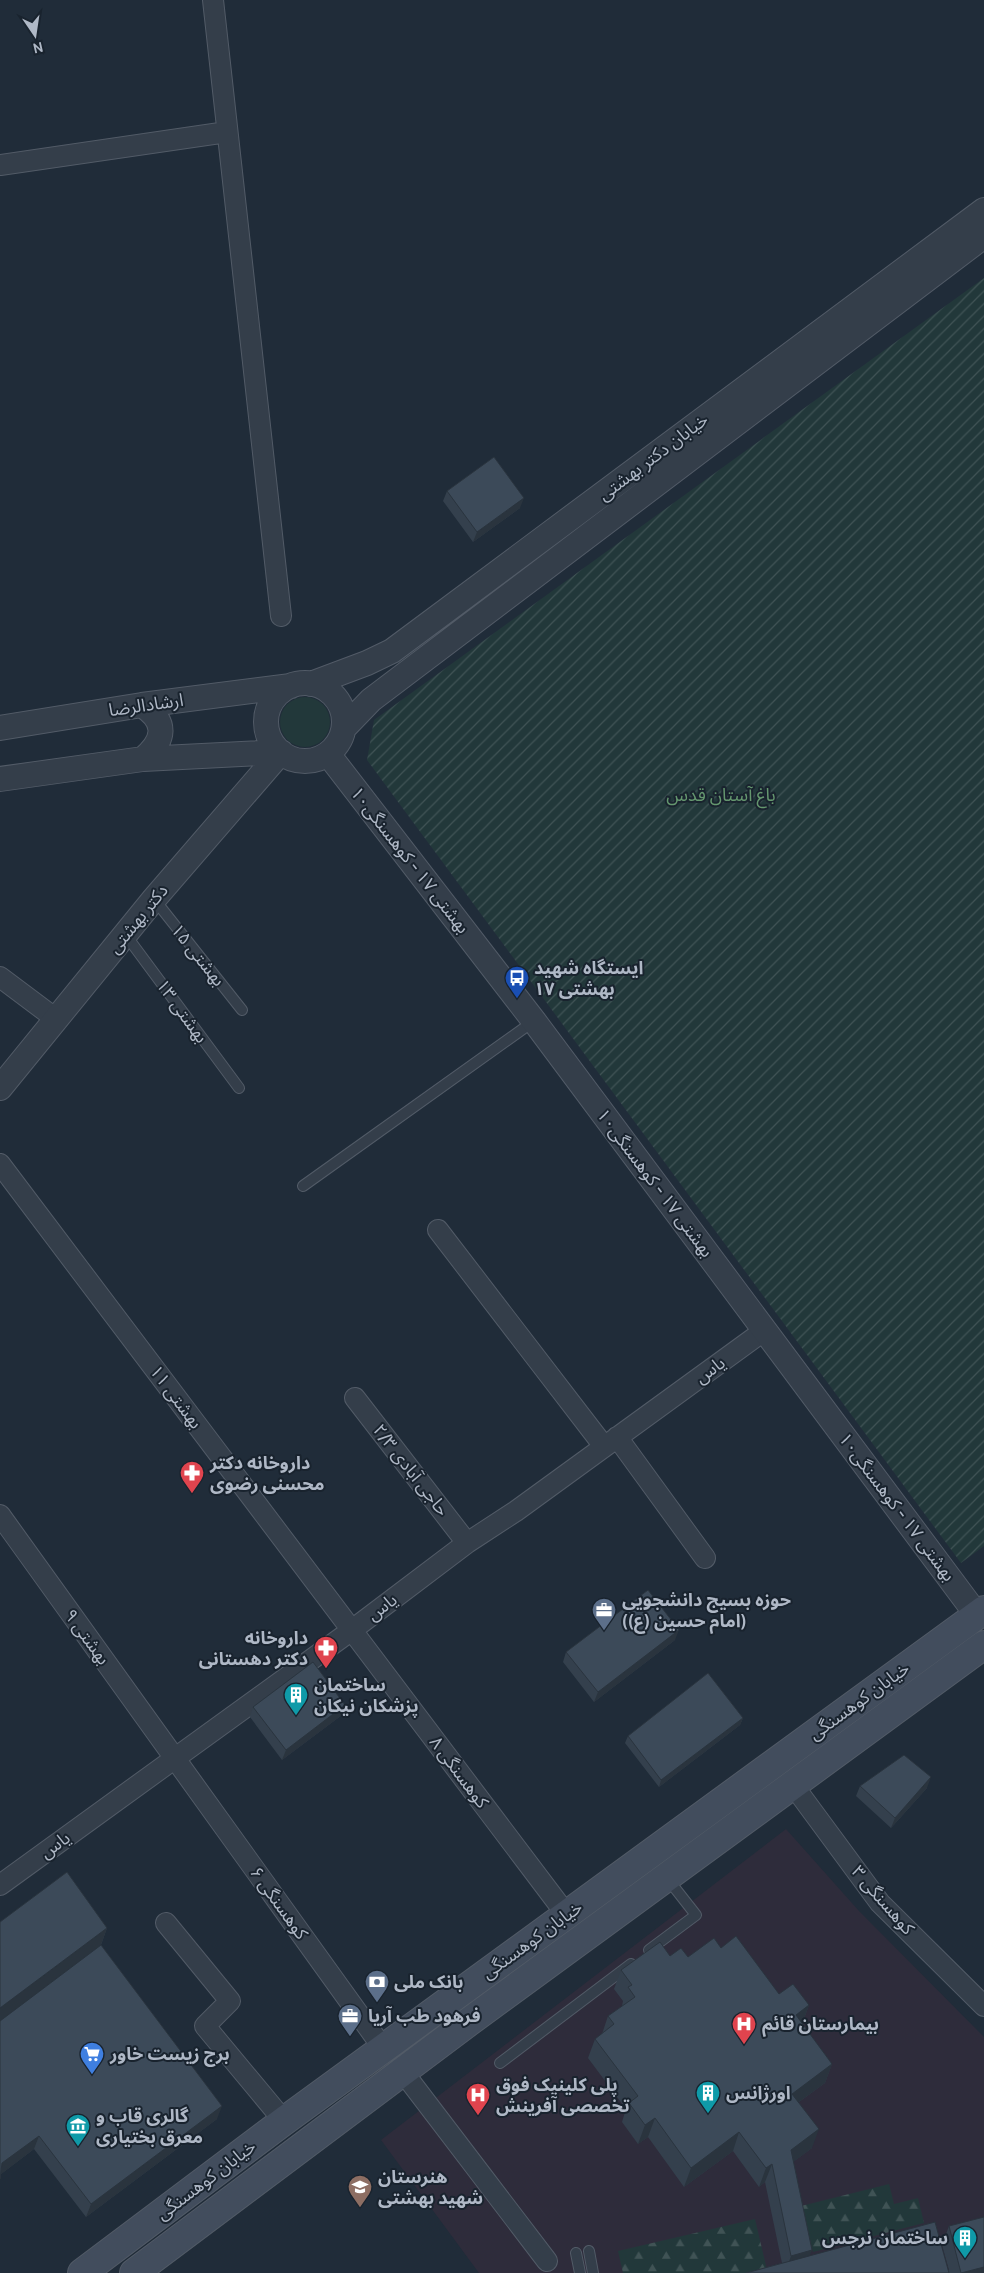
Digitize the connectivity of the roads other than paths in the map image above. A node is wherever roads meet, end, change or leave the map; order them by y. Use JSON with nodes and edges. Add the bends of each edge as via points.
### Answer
{"nodes":[{"id":1,"x":213,"y":0,"type":"edge"},
{"id":2,"x":227,"y":132,"type":"junction"},
{"id":3,"x":0,"y":165,"type":"edge"},
{"id":4,"x":984,"y":210,"type":"edge"},
{"id":5,"x":984,"y":236,"type":"edge"},
{"id":6,"x":281,"y":616,"type":"dead end"},
{"id":7,"x":301,"y":685,"type":"junction"},
{"id":8,"x":142,"y":705,"type":"junction"},
{"id":9,"x":0,"y":728,"type":"edge"},
{"id":10,"x":344,"y":728,"type":"junction"},
{"id":11,"x":280,"y":752,"type":"junction"},
{"id":12,"x":328,"y":754,"type":"junction"},
{"id":13,"x":143,"y":759,"type":"junction"},
{"id":14,"x":0,"y":779,"type":"edge"},
{"id":15,"x":154,"y":899,"type":"junction"},
{"id":16,"x":125,"y":934,"type":"junction"},
{"id":17,"x":0,"y":978,"type":"edge"},
{"id":18,"x":242,"y":1010,"type":"dead end"},
{"id":19,"x":56,"y":1019,"type":"junction"},
{"id":20,"x":534,"y":1021,"type":"junction"},
{"id":21,"x":0,"y":1088,"type":"edge"},
{"id":22,"x":239,"y":1088,"type":"dead end"},
{"id":23,"x":0,"y":1164,"type":"edge"},
{"id":24,"x":303,"y":1186,"type":"dead end"},
{"id":25,"x":438,"y":1230,"type":"dead end"},
{"id":26,"x":765,"y":1330,"type":"junction"},
{"id":27,"x":355,"y":1398,"type":"dead end"},
{"id":28,"x":610,"y":1441,"type":"junction"},
{"id":29,"x":0,"y":1515,"type":"edge"},
{"id":30,"x":467,"y":1543,"type":"junction"},
{"id":31,"x":705,"y":1558,"type":"dead end"},
{"id":32,"x":981,"y":1613,"type":"edge"},
{"id":33,"x":352,"y":1630,"type":"junction"},
{"id":34,"x":981,"y":1651,"type":"edge"},
{"id":35,"x":175,"y":1758,"type":"junction"},
{"id":36,"x":793,"y":1784,"type":"junction"},
{"id":37,"x":667,"y":1877,"type":"junction"},
{"id":38,"x":0,"y":1885,"type":"edge"},
{"id":39,"x":566,"y":1914,"type":"junction"},
{"id":40,"x":166,"y":1923,"type":"dead end"},
{"id":41,"x":984,"y":2006,"type":"edge"},
{"id":42,"x":383,"y":2048,"type":"junction"},
{"id":43,"x":500,"y":2063,"type":"dead end"},
{"id":44,"x":403,"y":2072,"type":"junction"},
{"id":45,"x":284,"y":2121,"type":"junction"},
{"id":46,"x":589,"y":2251,"type":"dead end"},
{"id":47,"x":576,"y":2253,"type":"dead end"},
{"id":48,"x":547,"y":2260,"type":"dead end"},
{"id":49,"x":82,"y":2273,"type":"edge"},
{"id":50,"x":134,"y":2273,"type":"edge"},
{"id":51,"x":580,"y":2273,"type":"edge"},
{"id":52,"x":593,"y":2273,"type":"edge"}],
"edges":[{"from":1,"to":2,"type":"street"},
{"from":2,"to":3,"type":"street"},
{"from":2,"to":6,"type":"street"},
{"from":4,"to":7,"type":"street","name":"خیابان دکتر بهشتی","via":[[392,651]]},
{"from":5,"to":10,"type":"street","name":"خیابان دکتر بهشتی","via":[[371,700]]},
{"from":7,"to":8,"type":"street","name":"ارشادالرضا"},
{"from":7,"to":10,"type":"street","via":[[321,686],[337,699]]},
{"from":7,"to":11,"type":"street","via":[[275,698],[267,716],[269,736]]},
{"from":8,"to":9,"type":"street","name":"ارشادالرضا"},
{"from":8,"to":13,"type":"street","via":[[153,712],[160,724],[160,737],[154,749]]},
{"from":10,"to":12,"type":"street","via":[[341,738]]},
{"from":11,"to":12,"type":"street","via":[[299,761],[319,759]]},
{"from":11,"to":13,"type":"street"},
{"from":11,"to":15,"type":"street","name":"دکتر بهشتی"},
{"from":12,"to":20,"type":"street","name":"بهشتی ۱۷ - کوهسنگی۱۰"},
{"from":13,"to":14,"type":"street"},
{"from":15,"to":16,"type":"street","name":"دکتر بهشتی"},
{"from":15,"to":18,"type":"lane","name":"بهشتی ۱۵"},
{"from":16,"to":19,"type":"street","name":"دکتر بهشتی"},
{"from":16,"to":22,"type":"lane","name":"بهشتی ۱۳"},
{"from":17,"to":19,"type":"street"},
{"from":19,"to":21,"type":"street","name":"دکتر بهشتی"},
{"from":20,"to":24,"type":"lane"},
{"from":20,"to":26,"type":"street","name":"بهشتی ۱۷ - کوهسنگی۱۰"},
{"from":23,"to":33,"type":"street","name":"بهشتی ۱۱"},
{"from":25,"to":28,"type":"street"},
{"from":26,"to":28,"type":"street","name":"یاس"},
{"from":26,"to":32,"type":"street","name":"بهشتی ۱۷ - کوهسنگی۱۰"},
{"from":27,"to":30,"type":"street","name":"حاجی آبادی ۲/۳"},
{"from":28,"to":30,"type":"street","name":"یاس"},
{"from":28,"to":31,"type":"street"},
{"from":29,"to":35,"type":"street","name":"بهشتی ۹"},
{"from":30,"to":33,"type":"street","name":"یاس"},
{"from":32,"to":39,"type":"main road","name":"خیابان کوهسنگی"},
{"from":33,"to":35,"type":"street","name":"یاس"},
{"from":33,"to":39,"type":"street","name":"کوهسنگی ۸"},
{"from":34,"to":36,"type":"main road","name":"خیابان کوهسنگی"},
{"from":35,"to":38,"type":"street","name":"یاس"},
{"from":35,"to":42,"type":"street","name":"کوهسنگی ۶"},
{"from":36,"to":37,"type":"main road","name":"خیابان کوهسنگی"},
{"from":36,"to":41,"type":"street","name":"کوهسنگی ۳","via":[[880,1903]]},
{"from":37,"to":43,"type":"lane","via":[[696,1915]]},
{"from":37,"to":44,"type":"main road","name":"خیابان کوهسنگی"},
{"from":39,"to":42,"type":"main road","name":"خیابان کوهسنگی"},
{"from":40,"to":45,"type":"street","via":[[230,2002],[205,2026]]},
{"from":42,"to":45,"type":"main road","name":"خیابان کوهسنگی"},
{"from":44,"to":48,"type":"street"},
{"from":44,"to":50,"type":"main road","name":"خیابان کوهسنگی"},
{"from":45,"to":49,"type":"main road","name":"خیابان کوهسنگی"},
{"from":46,"to":52,"type":"lane"},
{"from":47,"to":51,"type":"lane"}]}
